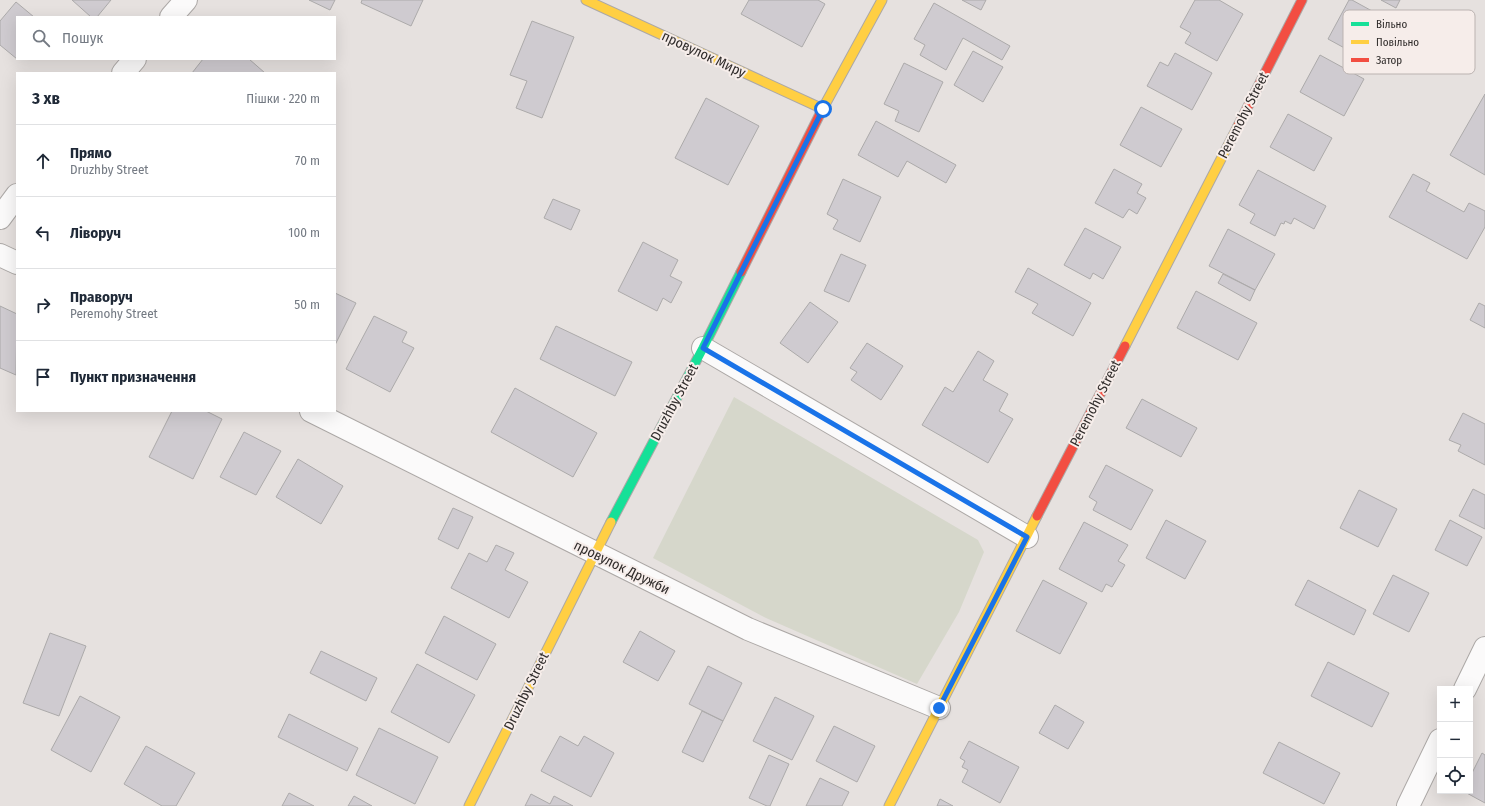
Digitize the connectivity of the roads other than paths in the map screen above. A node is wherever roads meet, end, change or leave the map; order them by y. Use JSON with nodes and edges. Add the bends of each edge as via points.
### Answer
{"nodes":[{"id":1,"x":186,"y":0,"type":"edge"},
{"id":2,"x":586,"y":0,"type":"edge"},
{"id":3,"x":882,"y":0,"type":"edge"},
{"id":4,"x":1302,"y":0,"type":"edge"},
{"id":5,"x":172,"y":16,"type":"edge"},
{"id":6,"x":134,"y":60,"type":"edge"},
{"id":7,"x":124,"y":72,"type":"edge"},
{"id":8,"x":823,"y":109,"type":"junction"},
{"id":9,"x":16,"y":196,"type":"edge"},
{"id":10,"x":0,"y":218,"type":"edge"},
{"id":11,"x":0,"y":255,"type":"edge"},
{"id":12,"x":16,"y":263,"type":"edge"},
{"id":13,"x":703,"y":348,"type":"junction"},
{"id":14,"x":313,"y":412,"type":"edge"},
{"id":15,"x":1027,"y":537,"type":"junction"},
{"id":16,"x":594,"y":553,"type":"junction"},
{"id":17,"x":1485,"y":648,"type":"edge"},
{"id":18,"x":1466,"y":686,"type":"edge"},
{"id":19,"x":939,"y":708,"type":"junction"},
{"id":20,"x":1437,"y":746,"type":"edge"},
{"id":21,"x":469,"y":806,"type":"edge"},
{"id":22,"x":889,"y":806,"type":"edge"},
{"id":23,"x":1408,"y":806,"type":"edge"}],
"edges":[{"from":1,"to":5,"type":"street"},
{"from":2,"to":8,"type":"street","name":"провулок Миру"},
{"from":3,"to":8,"type":"street","name":"Druzhby Street"},
{"from":4,"to":15,"type":"street","name":"Peremohy Street"},
{"from":6,"to":7,"type":"street"},
{"from":8,"to":13,"type":"street","name":"Druzhby Street"},
{"from":9,"to":10,"type":"street"},
{"from":11,"to":12,"type":"street"},
{"from":13,"to":15,"type":"street"},
{"from":13,"to":16,"type":"street","name":"Druzhby Street"},
{"from":14,"to":16,"type":"street","name":"провулок Дружби"},
{"from":15,"to":19,"type":"street","name":"Peremohy Street"},
{"from":16,"to":19,"type":"street","name":"провулок Дружби","via":[[748,629]]},
{"from":16,"to":21,"type":"street","name":"Druzhby Street"},
{"from":17,"to":18,"type":"street"},
{"from":19,"to":22,"type":"street","name":"Peremohy Street"},
{"from":20,"to":23,"type":"street"}]}
